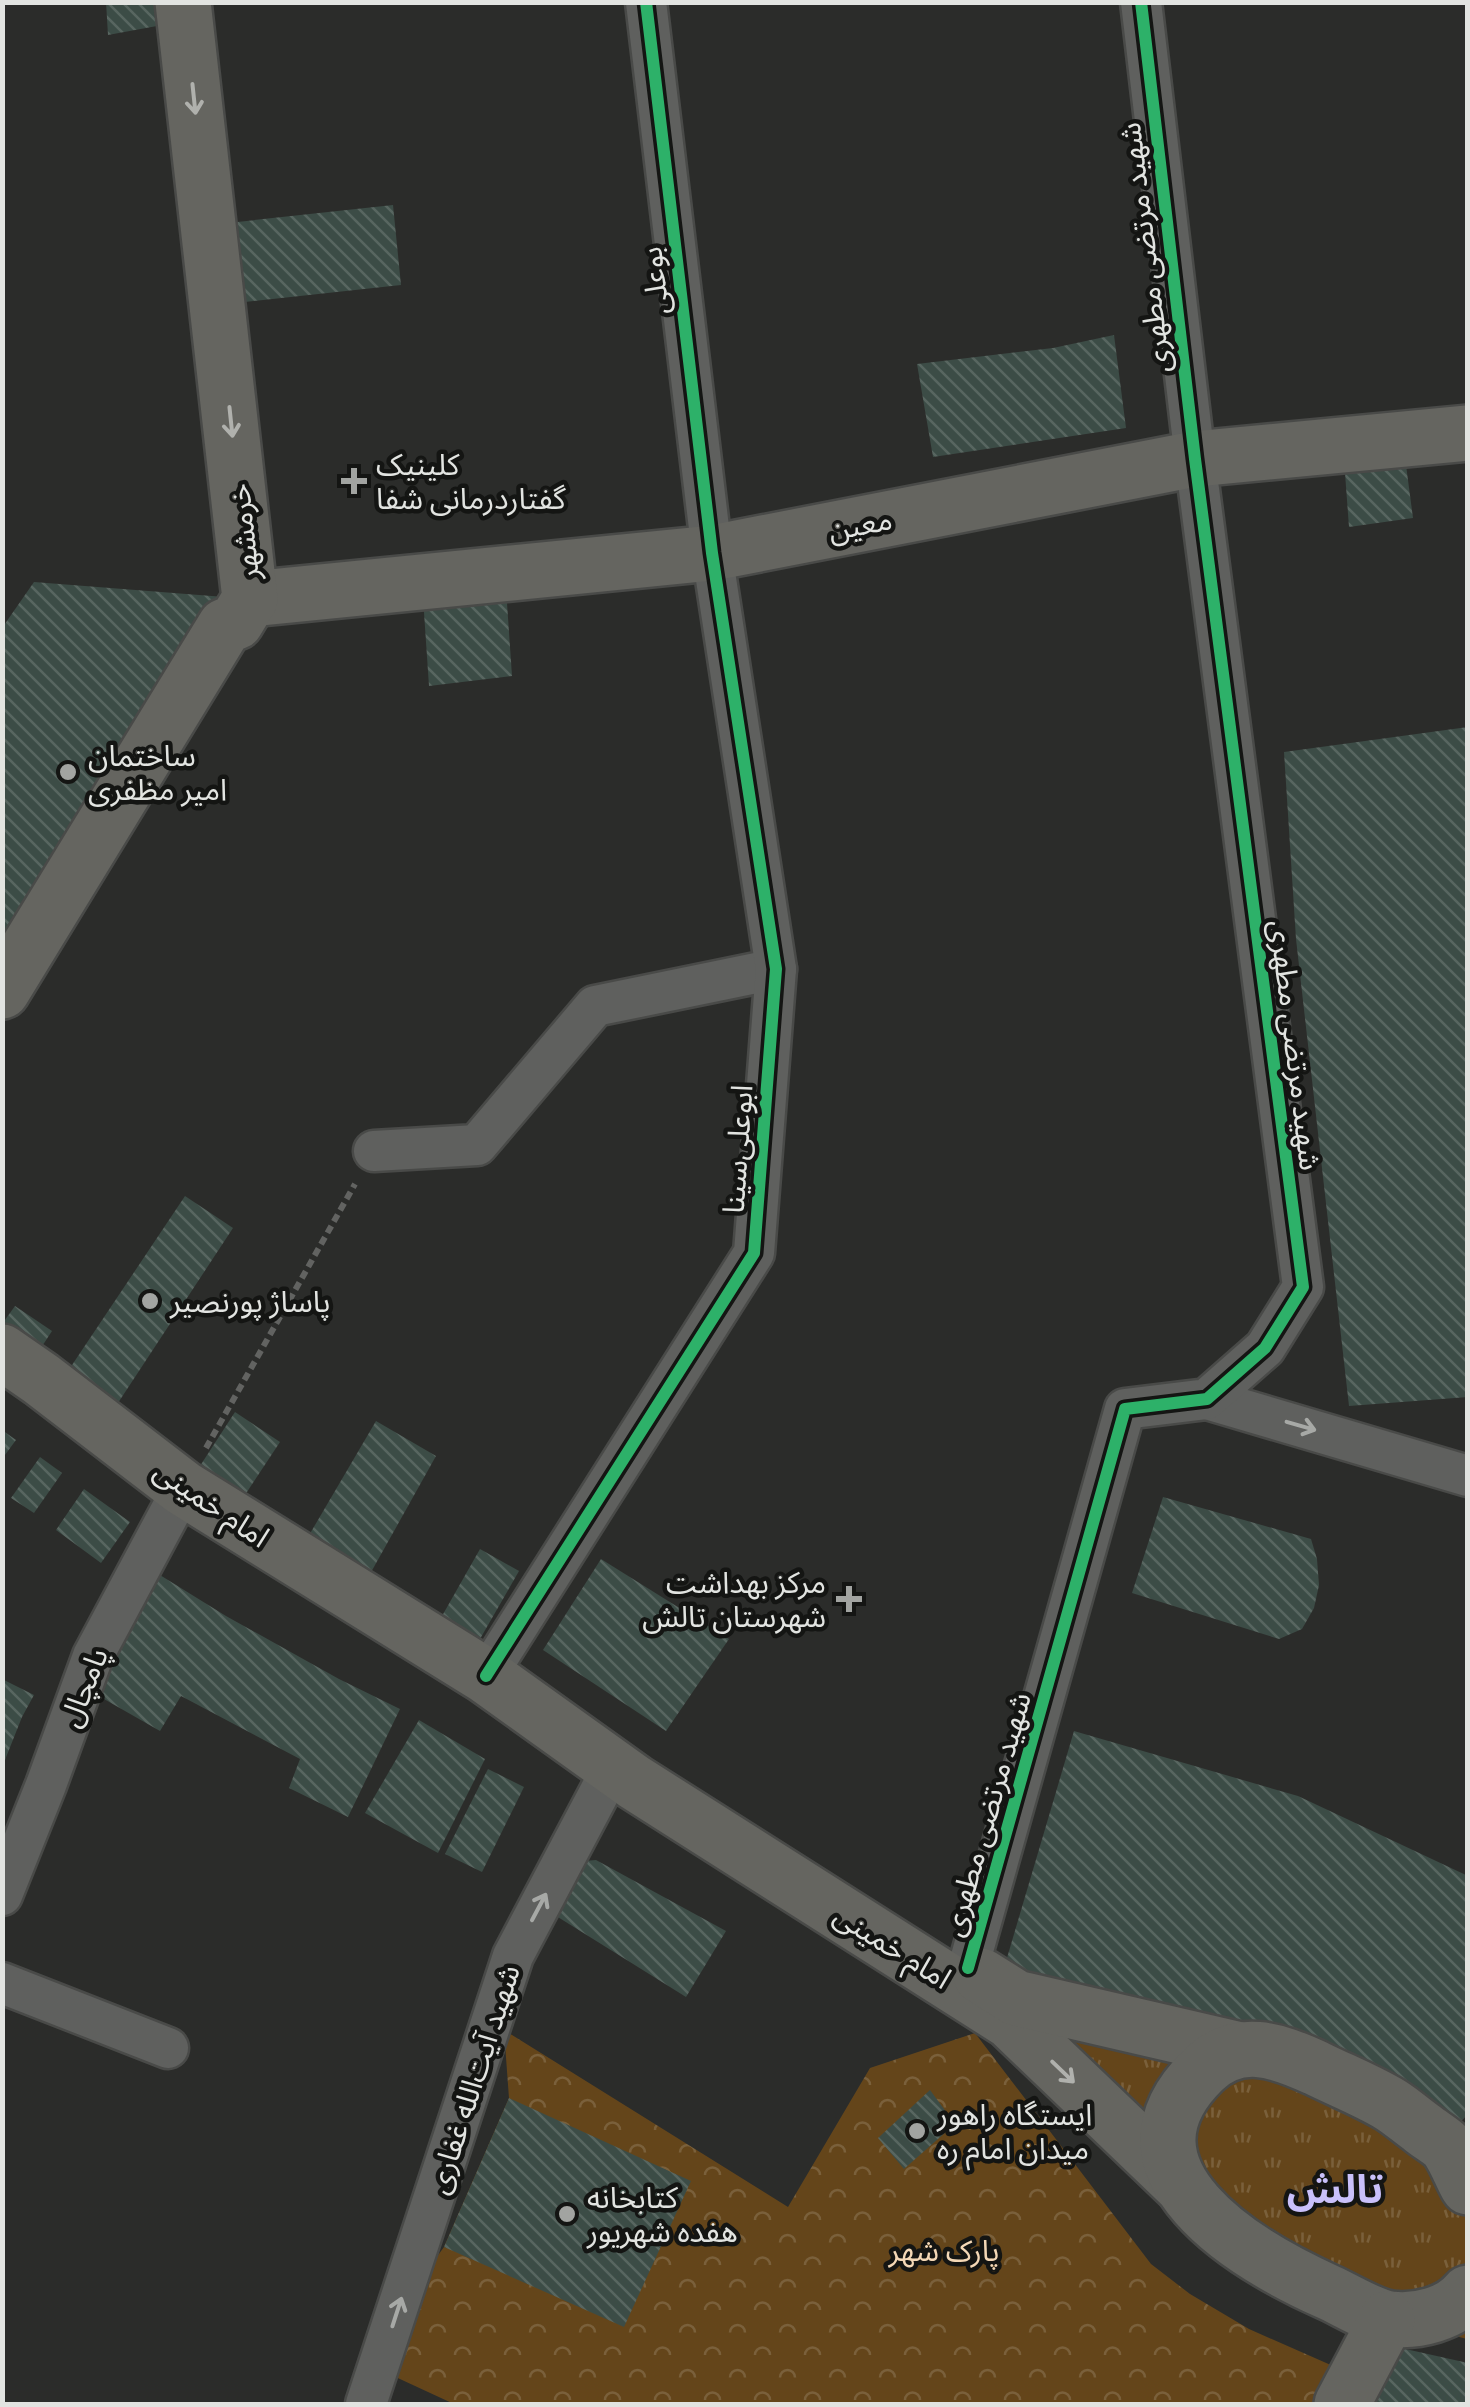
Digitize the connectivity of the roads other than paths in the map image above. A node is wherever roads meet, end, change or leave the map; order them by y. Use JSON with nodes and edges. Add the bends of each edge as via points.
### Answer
{"nodes":[{"id":1,"x":184,"y":2,"type":"edge"},
{"id":2,"x":646,"y":2,"type":"edge"},
{"id":3,"x":1140,"y":2,"type":"edge"},
{"id":4,"x":1468,"y":433,"type":"edge"},
{"id":5,"x":1194,"y":459,"type":"junction"},
{"id":6,"x":712,"y":553,"type":"junction"},
{"id":7,"x":242,"y":619,"type":"junction"},
{"id":8,"x":776,"y":969,"type":"junction"},
{"id":9,"x":2,"y":991,"type":"edge"},
{"id":10,"x":2,"y":1023,"type":"edge"},
{"id":11,"x":374,"y":1151,"type":"road end"},
{"id":12,"x":2,"y":1352,"type":"edge"},
{"id":13,"x":1207,"y":1399,"type":"junction"},
{"id":14,"x":1468,"y":1476,"type":"edge"},
{"id":15,"x":183,"y":1488,"type":"junction"},
{"id":16,"x":486,"y":1676,"type":"junction"},
{"id":17,"x":596,"y":1754,"type":"junction"},
{"id":18,"x":2,"y":1895,"type":"edge"},
{"id":19,"x":968,"y":1968,"type":"junction"},
{"id":20,"x":2,"y":1983,"type":"edge"},
{"id":21,"x":168,"y":2048,"type":"dead end"},
{"id":22,"x":1236,"y":2049,"type":"junction"},
{"id":23,"x":1458,"y":2148,"type":"edge"},
{"id":24,"x":1180,"y":2184,"type":"junction"},
{"id":25,"x":1468,"y":2293,"type":"edge"},
{"id":26,"x":1388,"y":2319,"type":"junction"},
{"id":27,"x":1468,"y":2339,"type":"edge"},
{"id":28,"x":366,"y":2404,"type":"edge"},
{"id":29,"x":1342,"y":2404,"type":"edge"}],
"edges":[{"from":1,"to":7,"type":"main road","name":"خرمشهر","one_way":true},
{"from":2,"to":6,"type":"street","name":"بوعلی"},
{"from":3,"to":5,"type":"street","name":"شهید مرتضی مطهری"},
{"from":4,"to":5,"type":"main road","name":"معین"},
{"from":5,"to":6,"type":"main road","name":"معین"},
{"from":5,"to":13,"type":"street","name":"شهید مرتضی مطهری","via":[[1303,1288],[1265,1348]]},
{"from":6,"to":7,"type":"main road","name":"معین"},
{"from":6,"to":8,"type":"street","name":"ابوعلی‌سینا"},
{"from":7,"to":9,"type":"main road","name":"خرمشهر","via":[[225,626]]},
{"from":7,"to":10,"type":"main road"},
{"from":8,"to":11,"type":"street","via":[[595,1006],[477,1144]]},
{"from":8,"to":16,"type":"street","name":"ابوعلی‌سینا","via":[[754,1253]]},
{"from":12,"to":15,"type":"main road","name":"امام خمینی"},
{"from":13,"to":14,"type":"street","one_way":true},
{"from":13,"to":19,"type":"street","name":"شهید مرتضی مطهری","via":[[1125,1409]]},
{"from":15,"to":16,"type":"main road","name":"امام خمینی"},
{"from":15,"to":18,"type":"street","name":"پامچال","via":[[93,1656]]},
{"from":16,"to":17,"type":"main road","name":"امام خمینی"},
{"from":17,"to":19,"type":"main road","name":"امام خمینی","via":[[636,1766]]},
{"from":17,"to":24,"type":"main road","name":"امام خمینی","one_way":true,"via":[[1010,2021]]},
{"from":28,"to":17,"type":"street","name":"شهید آیت‌الله غفاری","one_way":true,"via":[[512,1956]]},
{"from":19,"to":22,"type":"main road","name":"امام خمینی","via":[[1016,1998]]},
{"from":20,"to":21,"type":"street"},
{"from":22,"to":23,"type":"main road","name":"امام خمینی","via":[[1275,2051],[1311,2066]]},
{"from":22,"to":24,"type":"main road","via":[[1209,2064],[1177,2105],[1168,2127]]},
{"from":24,"to":26,"type":"main road","name":"امام خمینی","via":[[1206,2217],[1244,2247]]},
{"from":25,"to":26,"type":"main road","via":[[1426,2318]]},
{"from":26,"to":27,"type":"main road"},
{"from":26,"to":29,"type":"main road"}]}
